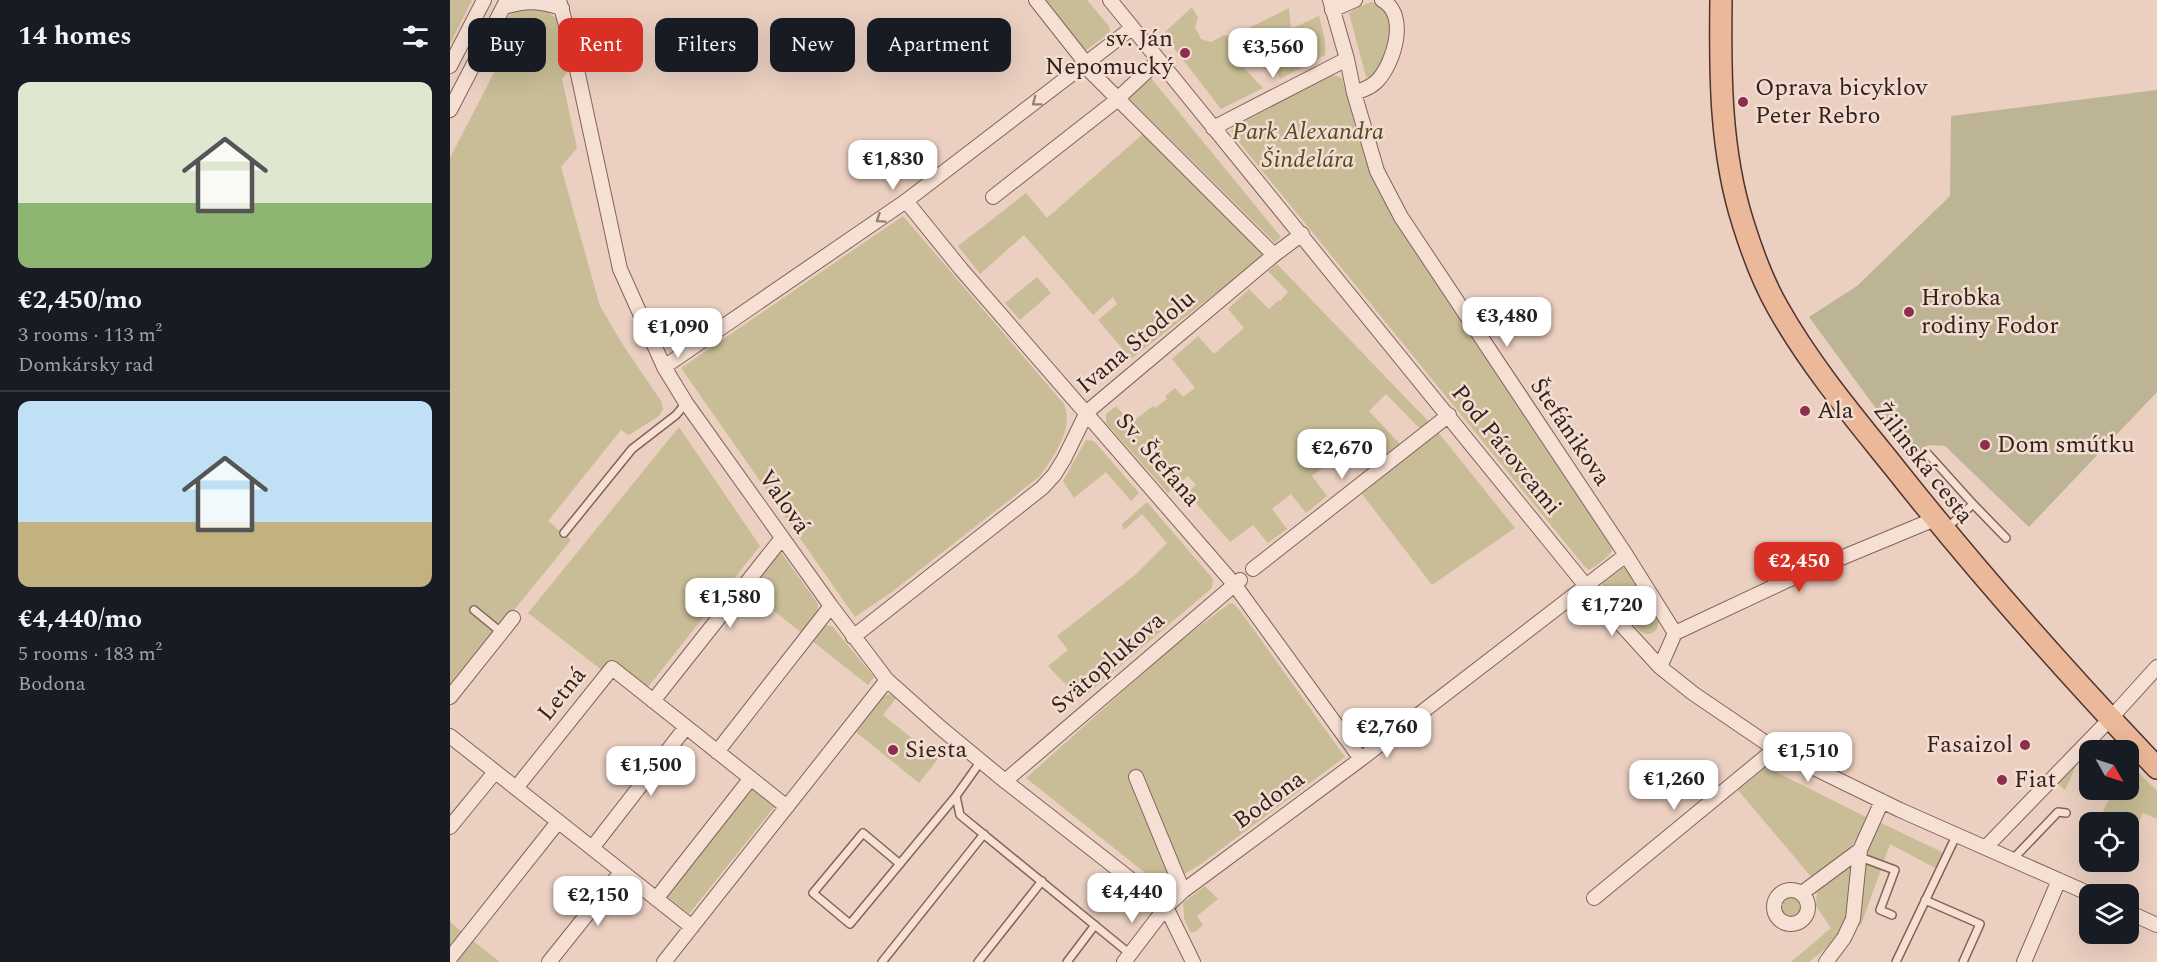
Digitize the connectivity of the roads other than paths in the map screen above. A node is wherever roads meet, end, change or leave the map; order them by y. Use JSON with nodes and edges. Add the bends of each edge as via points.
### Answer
{"nodes":[{"id":1,"x":484,"y":0,"type":"edge"},
{"id":2,"x":1036,"y":0,"type":"edge"},
{"id":3,"x":1110,"y":0,"type":"edge"},
{"id":4,"x":1355,"y":0,"type":"edge"},
{"id":5,"x":1382,"y":0,"type":"edge"},
{"id":6,"x":1721,"y":0,"type":"edge"},
{"id":7,"x":506,"y":3,"type":"edge"},
{"id":8,"x":560,"y":4,"type":"edge"},
{"id":9,"x":1331,"y":5,"type":"edge"},
{"id":10,"x":1132,"y":28,"type":"junction"},
{"id":11,"x":1347,"y":59,"type":"junction"},
{"id":12,"x":1159,"y":60,"type":"junction"},
{"id":13,"x":450,"y":66,"type":"edge"},
{"id":14,"x":1085,"y":66,"type":"junction"},
{"id":15,"x":1354,"y":93,"type":"junction"},
{"id":16,"x":1118,"y":99,"type":"junction"},
{"id":17,"x":450,"y":110,"type":"edge"},
{"id":18,"x":1213,"y":128,"type":"junction"},
{"id":19,"x":993,"y":197,"type":"dead end"},
{"id":20,"x":906,"y":201,"type":"junction"},
{"id":21,"x":1302,"y":234,"type":"junction"},
{"id":22,"x":1274,"y":255,"type":"junction"},
{"id":23,"x":664,"y":367,"type":"junction"},
{"id":24,"x":686,"y":404,"type":"junction"},
{"id":25,"x":1087,"y":412,"type":"junction"},
{"id":26,"x":1449,"y":415,"type":"junction"},
{"id":27,"x":1928,"y":454,"type":"dead end"},
{"id":28,"x":1973,"y":504,"type":"junction"},
{"id":29,"x":1939,"y":525,"type":"junction"},
{"id":30,"x":564,"y":532,"type":"dead end"},
{"id":31,"x":782,"y":538,"type":"junction"},
{"id":32,"x":2006,"y":538,"type":"dead end"},
{"id":33,"x":1626,"y":555,"type":"junction"},
{"id":34,"x":1253,"y":569,"type":"dead end"},
{"id":35,"x":1237,"y":582,"type":"junction"},
{"id":36,"x":1586,"y":586,"type":"junction"},
{"id":37,"x":831,"y":606,"type":"junction"},
{"id":38,"x":474,"y":610,"type":"dead end"},
{"id":39,"x":513,"y":618,"type":"dead end"},
{"id":40,"x":502,"y":633,"type":"junction"},
{"id":41,"x":1675,"y":633,"type":"junction"},
{"id":42,"x":853,"y":636,"type":"junction"},
{"id":43,"x":1660,"y":667,"type":"junction"},
{"id":44,"x":2157,"y":667,"type":"edge"},
{"id":45,"x":887,"y":680,"type":"junction"},
{"id":46,"x":450,"y":697,"type":"edge"},
{"id":47,"x":653,"y":701,"type":"junction"},
{"id":48,"x":2110,"y":719,"type":"junction"},
{"id":49,"x":686,"y":727,"type":"junction"},
{"id":50,"x":450,"y":736,"type":"edge"},
{"id":51,"x":1775,"y":749,"type":"junction"},
{"id":52,"x":717,"y":752,"type":"junction"},
{"id":53,"x":1361,"y":759,"type":"junction"},
{"id":54,"x":981,"y":761,"type":"junction"},
{"id":55,"x":2157,"y":768,"type":"edge"},
{"id":56,"x":495,"y":772,"type":"junction"},
{"id":57,"x":1136,"y":777,"type":"dead end"},
{"id":58,"x":751,"y":778,"type":"junction"},
{"id":59,"x":1005,"y":781,"type":"junction"},
{"id":60,"x":516,"y":788,"type":"junction"},
{"id":61,"x":956,"y":796,"type":"junction"},
{"id":62,"x":1882,"y":801,"type":"junction"},
{"id":63,"x":787,"y":807,"type":"junction"},
{"id":64,"x":2066,"y":813,"type":"dead end"},
{"id":65,"x":558,"y":822,"type":"junction"},
{"id":66,"x":450,"y":827,"type":"edge"},
{"id":67,"x":984,"y":834,"type":"junction"},
{"id":68,"x":1957,"y":834,"type":"junction"},
{"id":69,"x":1986,"y":847,"type":"junction"},
{"id":70,"x":592,"y":848,"type":"junction"},
{"id":71,"x":1860,"y":853,"type":"junction"},
{"id":72,"x":2013,"y":859,"type":"junction"},
{"id":73,"x":900,"y":864,"type":"junction"},
{"id":74,"x":621,"y":872,"type":"junction"},
{"id":75,"x":2059,"y":880,"type":"junction"},
{"id":76,"x":1042,"y":881,"type":"junction"},
{"id":77,"x":2079,"y":889,"type":"edge"},
{"id":78,"x":1183,"y":891,"type":"junction"},
{"id":79,"x":1802,"y":893,"type":"dead end"},
{"id":80,"x":1594,"y":898,"type":"dead end"},
{"id":81,"x":656,"y":899,"type":"junction"},
{"id":82,"x":1925,"y":900,"type":"junction"},
{"id":83,"x":1166,"y":907,"type":"junction"},
{"id":84,"x":1892,"y":915,"type":"dead end"},
{"id":85,"x":2139,"y":917,"type":"edge"},
{"id":86,"x":1095,"y":925,"type":"junction"},
{"id":87,"x":2157,"y":925,"type":"edge"},
{"id":88,"x":692,"y":927,"type":"junction"},
{"id":89,"x":450,"y":958,"type":"edge"},
{"id":90,"x":1127,"y":958,"type":"edge"},
{"id":91,"x":1190,"y":961,"type":"edge"},
{"id":92,"x":549,"y":962,"type":"edge"},
{"id":93,"x":664,"y":962,"type":"edge"},
{"id":94,"x":882,"y":962,"type":"edge"},
{"id":95,"x":978,"y":962,"type":"edge"},
{"id":96,"x":1067,"y":962,"type":"edge"},
{"id":97,"x":1826,"y":962,"type":"edge"},
{"id":98,"x":1896,"y":962,"type":"edge"},
{"id":99,"x":1963,"y":962,"type":"edge"},
{"id":100,"x":2024,"y":962,"type":"edge"}],
"edges":[{"from":1,"to":13,"type":"street"},
{"from":2,"to":14,"type":"street"},
{"from":3,"to":10,"type":"street","name":"Pod Párovcami"},
{"from":4,"to":9,"type":"street","name":"Štefánikova"},
{"from":5,"to":15,"type":"street","via":[[1396,20],[1395,44],[1377,82]]},
{"from":6,"to":29,"type":"main road","name":"Žilinská cesta","via":[[1720,75],[1727,145],[1742,222],[1761,274],[1798,340]]},
{"from":7,"to":8,"type":"street"},
{"from":7,"to":17,"type":"street"},
{"from":8,"to":23,"type":"street","name":"Valová","via":[[620,269]]},
{"from":9,"to":11,"type":"street","name":"Štefánikova"},
{"from":10,"to":12,"type":"street","name":"Pod Párovcami"},
{"from":10,"to":14,"type":"street"},
{"from":11,"to":15,"type":"street","name":"Štefánikova"},
{"from":11,"to":18,"type":"street"},
{"from":12,"to":16,"type":"street"},
{"from":12,"to":18,"type":"street","name":"Pod Párovcami"},
{"from":14,"to":16,"type":"street"},
{"from":14,"to":20,"type":"street","one_way":true},
{"from":15,"to":33,"type":"street","name":"Štefánikova","via":[[1377,171],[1401,217]]},
{"from":16,"to":19,"type":"street"},
{"from":16,"to":22,"type":"street"},
{"from":18,"to":21,"type":"street","name":"Pod Párovcami"},
{"from":20,"to":23,"type":"street","one_way":true},
{"from":20,"to":25,"type":"street","name":"Sv. Štefana"},
{"from":21,"to":22,"type":"street","name":"Ivana Stodolu"},
{"from":21,"to":26,"type":"street","name":"Pod Párovcami"},
{"from":22,"to":25,"type":"street","name":"Ivana Stodolu"},
{"from":23,"to":24,"type":"street","name":"Valová"},
{"from":24,"to":30,"type":"lane","via":[[632,449]]},
{"from":24,"to":31,"type":"street","name":"Valová"},
{"from":25,"to":35,"type":"street","name":"Sv. Štefana"},
{"from":25,"to":42,"type":"street","name":"Ivana Stodolu","via":[[1064,459],[1042,488]]},
{"from":26,"to":34,"type":"street"},
{"from":26,"to":36,"type":"street","name":"Pod Párovcami"},
{"from":27,"to":28,"type":"lane"},
{"from":28,"to":29,"type":"lane"},
{"from":28,"to":32,"type":"lane"},
{"from":29,"to":41,"type":"street","via":[[1788,580]]},
{"from":29,"to":48,"type":"main road","name":"Žilinská cesta"},
{"from":31,"to":37,"type":"street","name":"Valová"},
{"from":31,"to":47,"type":"street"},
{"from":33,"to":36,"type":"street","name":"Bodona"},
{"from":33,"to":41,"type":"street","name":"Štefánikova"},
{"from":35,"to":53,"type":"street","name":"Sv. Štefana"},
{"from":35,"to":59,"type":"street","name":"Svätoplukova"},
{"from":36,"to":43,"type":"street","name":"Pod Párovcami"},
{"from":36,"to":53,"type":"street","name":"Bodona"},
{"from":37,"to":42,"type":"street","name":"Valová"},
{"from":37,"to":52,"type":"street"},
{"from":38,"to":40,"type":"lane"},
{"from":39,"to":40,"type":"street"},
{"from":40,"to":46,"type":"street"},
{"from":41,"to":43,"type":"street"},
{"from":42,"to":45,"type":"street","name":"Valová"},
{"from":43,"to":51,"type":"street","name":"Pod Párovcami"},
{"from":44,"to":48,"type":"street"},
{"from":45,"to":54,"type":"street","name":"Valová"},
{"from":45,"to":63,"type":"street"},
{"from":47,"to":49,"type":"street","name":"Letná"},
{"from":47,"to":60,"type":"street","name":"Letná","via":[[612,668]]},
{"from":48,"to":55,"type":"main road","name":"Žilinská cesta"},
{"from":48,"to":69,"type":"street"},
{"from":49,"to":52,"type":"street","name":"Letná"},
{"from":49,"to":70,"type":"street"},
{"from":50,"to":56,"type":"street"},
{"from":51,"to":62,"type":"street","name":"Pod Párovcami"},
{"from":51,"to":80,"type":"street"},
{"from":52,"to":58,"type":"street","name":"Letná"},
{"from":53,"to":78,"type":"street","name":"Bodona"},
{"from":54,"to":59,"type":"street","name":"Valová"},
{"from":54,"to":61,"type":"lane"},
{"from":56,"to":60,"type":"street"},
{"from":56,"to":66,"type":"street"},
{"from":57,"to":78,"type":"street"},
{"from":58,"to":63,"type":"street","name":"Letná"},
{"from":58,"to":81,"type":"street"},
{"from":59,"to":83,"type":"street","name":"Valová"},
{"from":60,"to":65,"type":"street"},
{"from":61,"to":67,"type":"lane","via":[[960,815]]},
{"from":61,"to":73,"type":"lane"},
{"from":62,"to":68,"type":"street","name":"Pod Párovcami"},
{"from":62,"to":71,"type":"street"},
{"from":63,"to":88,"type":"street"},
{"from":64,"to":72,"type":"lane","via":[[2058,812]]},
{"from":65,"to":70,"type":"street"},
{"from":65,"to":89,"type":"street"},
{"from":67,"to":76,"type":"lane"},
{"from":67,"to":94,"type":"lane"},
{"from":68,"to":69,"type":"street","name":"Pod Párovcami"},
{"from":68,"to":82,"type":"lane"},
{"from":69,"to":72,"type":"street","name":"Pod Párovcami"},
{"from":70,"to":74,"type":"street"},
{"from":71,"to":79,"type":"street"},
{"from":71,"to":84,"type":"lane","via":[[1895,870],[1880,910]]},
{"from":71,"to":97,"type":"street","via":[[1853,919]]},
{"from":72,"to":75,"type":"street","name":"Pod Párovcami"},
{"from":73,"to":73,"type":"lane","via":[[850,924],[813,893],[863,833]]},
{"from":74,"to":81,"type":"street"},
{"from":74,"to":92,"type":"street"},
{"from":75,"to":77,"type":"street","name":"Pod Párovcami"},
{"from":75,"to":100,"type":"street"},
{"from":76,"to":86,"type":"lane"},
{"from":76,"to":95,"type":"lane"},
{"from":78,"to":83,"type":"street","name":"Bodona"},
{"from":81,"to":88,"type":"street"},
{"from":82,"to":98,"type":"lane"},
{"from":82,"to":99,"type":"lane","via":[[1980,924]]},
{"from":83,"to":90,"type":"street","name":"Bodona"},
{"from":83,"to":91,"type":"street"},
{"from":85,"to":87,"type":"street"},
{"from":86,"to":90,"type":"lane"},
{"from":86,"to":96,"type":"lane"},
{"from":88,"to":93,"type":"street"}]}
